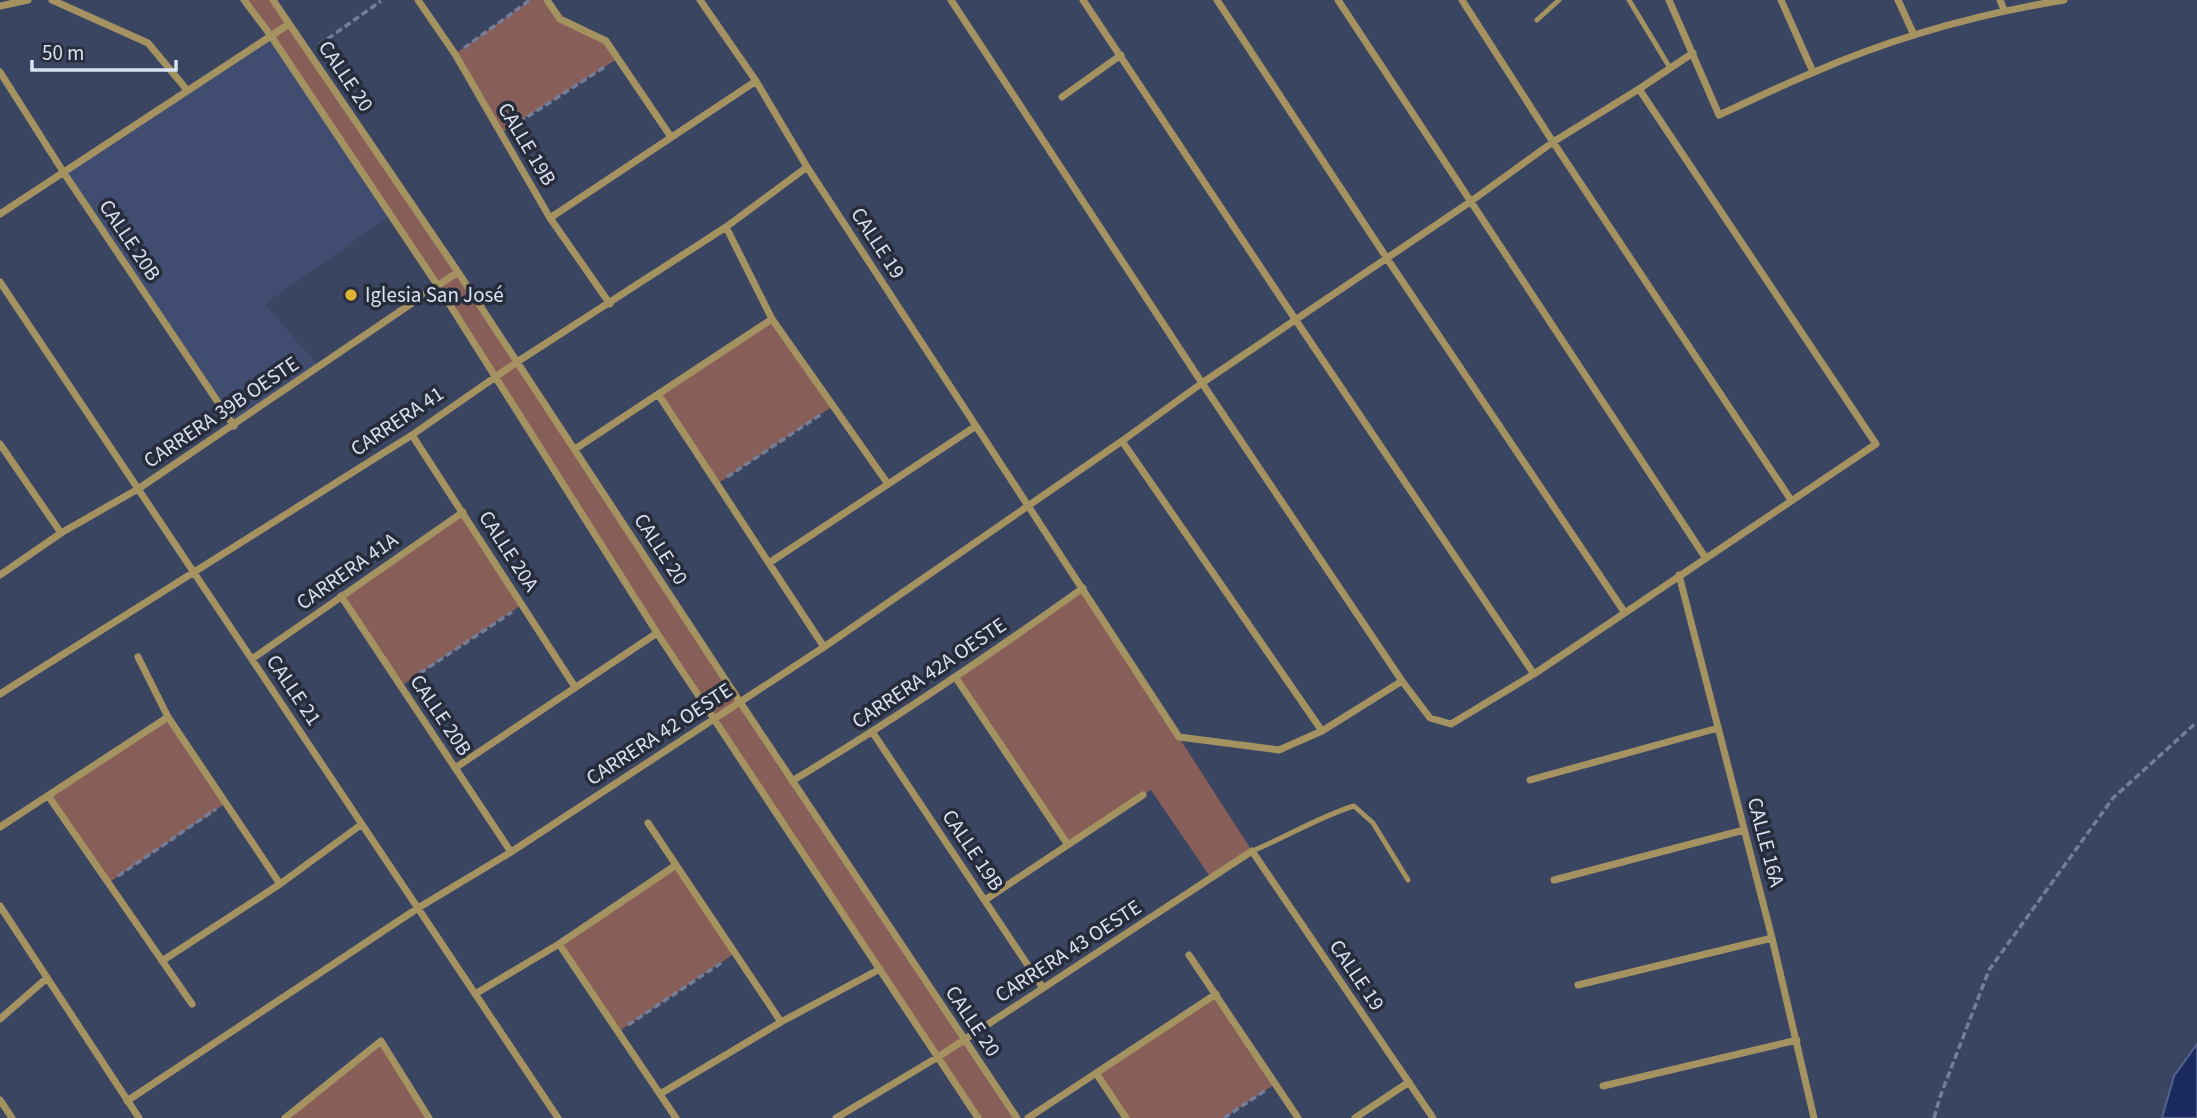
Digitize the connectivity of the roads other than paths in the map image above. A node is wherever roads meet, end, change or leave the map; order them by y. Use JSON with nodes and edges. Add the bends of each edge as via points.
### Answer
{"nodes":[{"id":1,"x":28,"y":0,"type":"edge"},
{"id":2,"x":52,"y":0,"type":"edge"},
{"id":3,"x":244,"y":0,"type":"edge"},
{"id":4,"x":273,"y":0,"type":"edge"},
{"id":5,"x":418,"y":0,"type":"edge"},
{"id":6,"x":547,"y":0,"type":"edge"},
{"id":7,"x":700,"y":0,"type":"edge"},
{"id":8,"x":951,"y":0,"type":"edge"},
{"id":9,"x":1083,"y":0,"type":"edge"},
{"id":10,"x":1217,"y":0,"type":"edge"},
{"id":11,"x":1338,"y":0,"type":"edge"},
{"id":12,"x":1462,"y":0,"type":"edge"},
{"id":13,"x":1559,"y":0,"type":"edge"},
{"id":14,"x":1629,"y":0,"type":"edge"},
{"id":15,"x":1669,"y":0,"type":"edge"},
{"id":16,"x":1781,"y":0,"type":"edge"},
{"id":17,"x":1898,"y":0,"type":"edge"},
{"id":18,"x":2000,"y":0,"type":"edge"},
{"id":19,"x":2064,"y":0,"type":"edge"},
{"id":20,"x":0,"y":6,"type":"edge"},
{"id":21,"x":2004,"y":10,"type":"junction"},
{"id":22,"x":1536,"y":20,"type":"dead end"},
{"id":23,"x":289,"y":24,"type":"junction"},
{"id":24,"x":1914,"y":35,"type":"junction"},
{"id":25,"x":271,"y":36,"type":"junction"},
{"id":26,"x":1693,"y":52,"type":"junction"},
{"id":27,"x":1121,"y":55,"type":"junction"},
{"id":28,"x":1670,"y":68,"type":"junction"},
{"id":29,"x":0,"y":72,"type":"edge"},
{"id":30,"x":1813,"y":72,"type":"junction"},
{"id":31,"x":756,"y":81,"type":"junction"},
{"id":32,"x":1639,"y":89,"type":"junction"},
{"id":33,"x":187,"y":90,"type":"junction"},
{"id":34,"x":1062,"y":97,"type":"dead end"},
{"id":35,"x":671,"y":137,"type":"junction"},
{"id":36,"x":1553,"y":142,"type":"junction"},
{"id":37,"x":807,"y":167,"type":"junction"},
{"id":38,"x":64,"y":173,"type":"junction"},
{"id":39,"x":1470,"y":202,"type":"junction"},
{"id":40,"x":0,"y":215,"type":"edge"},
{"id":41,"x":550,"y":218,"type":"junction"},
{"id":42,"x":726,"y":227,"type":"junction"},
{"id":43,"x":1386,"y":257,"type":"junction"},
{"id":44,"x":458,"y":272,"type":"junction"},
{"id":45,"x":0,"y":282,"type":"edge"},
{"id":46,"x":439,"y":286,"type":"junction"},
{"id":47,"x":610,"y":304,"type":"junction"},
{"id":48,"x":1295,"y":319,"type":"junction"},
{"id":49,"x":772,"y":320,"type":"junction"},
{"id":50,"x":517,"y":362,"type":"junction"},
{"id":51,"x":496,"y":376,"type":"junction"},
{"id":52,"x":1202,"y":383,"type":"junction"},
{"id":53,"x":658,"y":394,"type":"junction"},
{"id":54,"x":234,"y":426,"type":"junction"},
{"id":55,"x":976,"y":426,"type":"junction"},
{"id":56,"x":412,"y":435,"type":"junction"},
{"id":57,"x":1122,"y":441,"type":"junction"},
{"id":58,"x":0,"y":444,"type":"edge"},
{"id":59,"x":575,"y":449,"type":"junction"},
{"id":60,"x":888,"y":484,"type":"junction"},
{"id":61,"x":138,"y":489,"type":"junction"},
{"id":62,"x":1791,"y":500,"type":"junction"},
{"id":63,"x":1028,"y":505,"type":"junction"},
{"id":64,"x":463,"y":512,"type":"junction"},
{"id":65,"x":61,"y":534,"type":"junction"},
{"id":66,"x":1705,"y":557,"type":"junction"},
{"id":67,"x":769,"y":563,"type":"junction"},
{"id":68,"x":194,"y":572,"type":"junction"},
{"id":69,"x":0,"y":575,"type":"edge"},
{"id":70,"x":1679,"y":575,"type":"junction"},
{"id":71,"x":1083,"y":588,"type":"junction"},
{"id":72,"x":341,"y":596,"type":"junction"},
{"id":73,"x":1625,"y":613,"type":"junction"},
{"id":74,"x":657,"y":633,"type":"junction"},
{"id":75,"x":824,"y":647,"type":"junction"},
{"id":76,"x":138,"y":657,"type":"dead end"},
{"id":77,"x":252,"y":659,"type":"junction"},
{"id":78,"x":1534,"y":674,"type":"junction"},
{"id":79,"x":956,"y":678,"type":"junction"},
{"id":80,"x":1402,"y":681,"type":"junction"},
{"id":81,"x":575,"y":687,"type":"junction"},
{"id":82,"x":0,"y":694,"type":"edge"},
{"id":83,"x":740,"y":702,"type":"junction"},
{"id":84,"x":168,"y":717,"type":"junction"},
{"id":85,"x":715,"y":720,"type":"junction"},
{"id":86,"x":1718,"y":728,"type":"junction"},
{"id":87,"x":1322,"y":731,"type":"junction"},
{"id":88,"x":873,"y":733,"type":"junction"},
{"id":89,"x":455,"y":768,"type":"junction"},
{"id":90,"x":1530,"y":780,"type":"dead end"},
{"id":91,"x":792,"y":781,"type":"junction"},
{"id":92,"x":1143,"y":795,"type":"dead end"},
{"id":93,"x":49,"y":797,"type":"junction"},
{"id":94,"x":648,"y":823,"type":"dead end"},
{"id":95,"x":362,"y":824,"type":"junction"},
{"id":96,"x":0,"y":827,"type":"edge"},
{"id":97,"x":1744,"y":830,"type":"junction"},
{"id":98,"x":1068,"y":845,"type":"junction"},
{"id":99,"x":1252,"y":851,"type":"junction"},
{"id":100,"x":511,"y":852,"type":"junction"},
{"id":101,"x":676,"y":865,"type":"junction"},
{"id":102,"x":1408,"y":880,"type":"dead end"},
{"id":103,"x":1554,"y":880,"type":"dead end"},
{"id":104,"x":280,"y":884,"type":"junction"},
{"id":105,"x":985,"y":900,"type":"junction"},
{"id":106,"x":0,"y":906,"type":"edge"},
{"id":107,"x":418,"y":908,"type":"junction"},
{"id":108,"x":1772,"y":938,"type":"junction"},
{"id":109,"x":559,"y":944,"type":"junction"},
{"id":110,"x":1189,"y":955,"type":"dead end"},
{"id":111,"x":162,"y":961,"type":"junction"},
{"id":112,"x":880,"y":969,"type":"junction"},
{"id":113,"x":47,"y":978,"type":"junction"},
{"id":114,"x":1578,"y":985,"type":"dead end"},
{"id":115,"x":1043,"y":988,"type":"junction"},
{"id":116,"x":475,"y":994,"type":"junction"},
{"id":117,"x":1216,"y":994,"type":"junction"},
{"id":118,"x":192,"y":1004,"type":"dead end"},
{"id":119,"x":0,"y":1018,"type":"edge"},
{"id":120,"x":781,"y":1022,"type":"junction"},
{"id":121,"x":964,"y":1039,"type":"junction"},
{"id":122,"x":1797,"y":1040,"type":"junction"},
{"id":123,"x":938,"y":1057,"type":"junction"},
{"id":124,"x":1096,"y":1073,"type":"junction"},
{"id":125,"x":1409,"y":1082,"type":"junction"},
{"id":126,"x":1603,"y":1086,"type":"dead end"},
{"id":127,"x":660,"y":1094,"type":"junction"},
{"id":128,"x":0,"y":1100,"type":"edge"},
{"id":129,"x":127,"y":1101,"type":"junction"},
{"id":130,"x":12,"y":1118,"type":"edge"},
{"id":131,"x":139,"y":1118,"type":"edge"},
{"id":132,"x":285,"y":1118,"type":"edge"},
{"id":133,"x":429,"y":1118,"type":"edge"},
{"id":134,"x":558,"y":1118,"type":"edge"},
{"id":135,"x":676,"y":1118,"type":"edge"},
{"id":136,"x":836,"y":1118,"type":"edge"},
{"id":137,"x":978,"y":1118,"type":"edge"},
{"id":138,"x":1017,"y":1118,"type":"edge"},
{"id":139,"x":1028,"y":1118,"type":"edge"},
{"id":140,"x":1126,"y":1118,"type":"edge"},
{"id":141,"x":1298,"y":1118,"type":"edge"},
{"id":142,"x":1355,"y":1118,"type":"edge"},
{"id":143,"x":1433,"y":1118,"type":"edge"},
{"id":144,"x":1814,"y":1118,"type":"edge"}],
"edges":[{"from":1,"to":20,"type":"street"},
{"from":2,"to":33,"type":"street","via":[[148,43]]},
{"from":3,"to":25,"type":"street","name":"CALLE 20"},
{"from":4,"to":23,"type":"street","name":"CALLE 20"},
{"from":5,"to":41,"type":"street","name":"CALLE 19B","via":[[455,54]]},
{"from":6,"to":35,"type":"street","via":[[560,19],[606,41]]},
{"from":7,"to":31,"type":"street","name":"CALLE 19"},
{"from":8,"to":52,"type":"street"},
{"from":9,"to":27,"type":"street"},
{"from":10,"to":43,"type":"street"},
{"from":11,"to":39,"type":"street"},
{"from":12,"to":36,"type":"street"},
{"from":13,"to":22,"type":"lane"},
{"from":14,"to":28,"type":"lane"},
{"from":15,"to":26,"type":"street"},
{"from":16,"to":30,"type":"street"},
{"from":17,"to":24,"type":"street"},
{"from":18,"to":21,"type":"street"},
{"from":19,"to":21,"type":"street"},
{"from":21,"to":24,"type":"street"},
{"from":23,"to":25,"type":"street"},
{"from":23,"to":44,"type":"street","name":"CALLE 20"},
{"from":24,"to":30,"type":"street"},
{"from":25,"to":33,"type":"street"},
{"from":25,"to":46,"type":"street","name":"CALLE 20"},
{"from":26,"to":28,"type":"street","name":"CARRERA 42 OESTE"},
{"from":26,"to":30,"type":"street","via":[[1719,116]]},
{"from":27,"to":34,"type":"street"},
{"from":27,"to":48,"type":"street"},
{"from":28,"to":32,"type":"street","name":"CARRERA 42 OESTE"},
{"from":29,"to":38,"type":"street","name":"CALLE 20B"},
{"from":31,"to":35,"type":"street"},
{"from":31,"to":37,"type":"street","name":"CALLE 19"},
{"from":32,"to":36,"type":"street","name":"CARRERA 42 OESTE"},
{"from":32,"to":62,"type":"street","via":[[1876,444]]},
{"from":33,"to":38,"type":"street"},
{"from":35,"to":41,"type":"street"},
{"from":36,"to":39,"type":"street","name":"CARRERA 42 OESTE"},
{"from":36,"to":62,"type":"street"},
{"from":37,"to":42,"type":"street","name":"CARRERA 41"},
{"from":37,"to":55,"type":"street","name":"CALLE 19"},
{"from":38,"to":40,"type":"street"},
{"from":38,"to":54,"type":"street","name":"CALLE 20B"},
{"from":39,"to":43,"type":"street","name":"CARRERA 42 OESTE"},
{"from":39,"to":66,"type":"street"},
{"from":41,"to":47,"type":"street","name":"CALLE 19B"},
{"from":42,"to":47,"type":"street","name":"CARRERA 41"},
{"from":42,"to":49,"type":"street"},
{"from":43,"to":48,"type":"street","name":"CARRERA 42 OESTE"},
{"from":43,"to":73,"type":"street"},
{"from":44,"to":46,"type":"street","name":"CARRERA 39B OESTE"},
{"from":44,"to":50,"type":"street","name":"CALLE 20"},
{"from":45,"to":61,"type":"street","name":"CALLE 21"},
{"from":46,"to":51,"type":"street","name":"CALLE 20"},
{"from":46,"to":54,"type":"street","name":"CARRERA 39B OESTE"},
{"from":47,"to":50,"type":"street","name":"CARRERA 41"},
{"from":48,"to":52,"type":"street","name":"CARRERA 42 OESTE"},
{"from":48,"to":78,"type":"street"},
{"from":49,"to":53,"type":"street"},
{"from":49,"to":60,"type":"street"},
{"from":50,"to":51,"type":"street","name":"CARRERA 41"},
{"from":50,"to":59,"type":"street","name":"CALLE 20"},
{"from":51,"to":56,"type":"street","name":"CARRERA 41"},
{"from":51,"to":74,"type":"street","name":"CALLE 20"},
{"from":52,"to":57,"type":"street","name":"CARRERA 42 OESTE"},
{"from":52,"to":80,"type":"street"},
{"from":53,"to":59,"type":"street"},
{"from":53,"to":67,"type":"street"},
{"from":54,"to":61,"type":"street","name":"CARRERA 39B OESTE"},
{"from":55,"to":60,"type":"street"},
{"from":55,"to":63,"type":"street","name":"CALLE 19"},
{"from":56,"to":64,"type":"street","name":"CALLE 20A"},
{"from":56,"to":68,"type":"street","name":"CARRERA 41"},
{"from":57,"to":63,"type":"street","name":"CARRERA 42 OESTE"},
{"from":57,"to":87,"type":"street"},
{"from":58,"to":65,"type":"street"},
{"from":59,"to":83,"type":"street","name":"CALLE 20"},
{"from":60,"to":67,"type":"street"},
{"from":61,"to":65,"type":"street","name":"CARRERA 39B OESTE"},
{"from":61,"to":68,"type":"street","name":"CALLE 21"},
{"from":62,"to":66,"type":"street"},
{"from":63,"to":71,"type":"street","name":"CALLE 19"},
{"from":63,"to":75,"type":"street","name":"CARRERA 42 OESTE"},
{"from":64,"to":72,"type":"street","name":"CARRERA 41A"},
{"from":64,"to":81,"type":"street","name":"CALLE 20A"},
{"from":65,"to":69,"type":"street","name":"CARRERA 39B OESTE"},
{"from":66,"to":70,"type":"street"},
{"from":67,"to":75,"type":"street"},
{"from":68,"to":77,"type":"street","name":"CALLE 21"},
{"from":68,"to":82,"type":"street","name":"CARRERA 41"},
{"from":70,"to":73,"type":"street"},
{"from":70,"to":86,"type":"street","name":"CALLE 16A"},
{"from":71,"to":79,"type":"street","name":"CARRERA 42A OESTE"},
{"from":71,"to":87,"type":"street","name":"CALLE 19","via":[[1179,737],[1279,750]]},
{"from":72,"to":77,"type":"street","name":"CARRERA 41A"},
{"from":72,"to":89,"type":"street","name":"CALLE 20B"},
{"from":73,"to":78,"type":"street"},
{"from":74,"to":81,"type":"street"},
{"from":74,"to":85,"type":"street","name":"CALLE 20"},
{"from":75,"to":83,"type":"street","name":"CARRERA 42 OESTE"},
{"from":76,"to":84,"type":"street"},
{"from":77,"to":95,"type":"street","name":"CALLE 21"},
{"from":78,"to":80,"type":"street","via":[[1451,724],[1430,718]]},
{"from":79,"to":88,"type":"street","name":"CARRERA 42A OESTE"},
{"from":79,"to":98,"type":"street"},
{"from":80,"to":87,"type":"street","name":"CALLE 19"},
{"from":81,"to":89,"type":"street"},
{"from":83,"to":85,"type":"street","name":"CARRERA 42 OESTE"},
{"from":83,"to":91,"type":"street","name":"CALLE 20"},
{"from":84,"to":93,"type":"street"},
{"from":84,"to":104,"type":"street"},
{"from":85,"to":100,"type":"street","name":"CARRERA 42 OESTE"},
{"from":85,"to":112,"type":"street","name":"CALLE 20"},
{"from":86,"to":90,"type":"street"},
{"from":86,"to":97,"type":"street","name":"CALLE 16A"},
{"from":88,"to":91,"type":"street","name":"CARRERA 42A OESTE"},
{"from":88,"to":105,"type":"street","name":"CALLE 19B"},
{"from":89,"to":100,"type":"street","name":"CALLE 20B"},
{"from":91,"to":121,"type":"street","name":"CALLE 20"},
{"from":92,"to":98,"type":"street"},
{"from":93,"to":96,"type":"street"},
{"from":93,"to":111,"type":"street"},
{"from":94,"to":101,"type":"street"},
{"from":95,"to":104,"type":"street"},
{"from":95,"to":107,"type":"street","name":"CALLE 21"},
{"from":97,"to":103,"type":"street"},
{"from":97,"to":108,"type":"street","name":"CALLE 16A"},
{"from":98,"to":105,"type":"street"},
{"from":99,"to":102,"type":"lane","via":[[1354,806],[1373,823]]},
{"from":99,"to":115,"type":"street","name":"CARRERA 43 OESTE"},
{"from":99,"to":125,"type":"street","name":"CALLE 19"},
{"from":100,"to":107,"type":"street","name":"CARRERA 42 OESTE"},
{"from":101,"to":109,"type":"street"},
{"from":101,"to":120,"type":"street"},
{"from":104,"to":111,"type":"street"},
{"from":105,"to":115,"type":"street","name":"CALLE 19B"},
{"from":106,"to":113,"type":"street"},
{"from":107,"to":116,"type":"street","name":"CALLE 21"},
{"from":107,"to":129,"type":"street","name":"CARRERA 42 OESTE"},
{"from":108,"to":114,"type":"street"},
{"from":108,"to":122,"type":"street","name":"CALLE 16A"},
{"from":109,"to":116,"type":"street"},
{"from":109,"to":127,"type":"street"},
{"from":110,"to":117,"type":"street"},
{"from":111,"to":118,"type":"street"},
{"from":112,"to":120,"type":"street"},
{"from":112,"to":123,"type":"street","name":"CALLE 20"},
{"from":113,"to":119,"type":"street"},
{"from":113,"to":129,"type":"street"},
{"from":115,"to":121,"type":"street","name":"CARRERA 43 OESTE"},
{"from":116,"to":134,"type":"street","name":"CALLE 21"},
{"from":117,"to":124,"type":"street"},
{"from":117,"to":141,"type":"street"},
{"from":120,"to":127,"type":"street"},
{"from":121,"to":123,"type":"street","name":"CARRERA 43 OESTE"},
{"from":121,"to":138,"type":"street","name":"CALLE 20"},
{"from":122,"to":126,"type":"street"},
{"from":122,"to":144,"type":"street","name":"CALLE 16A"},
{"from":123,"to":136,"type":"street","name":"CARRERA 43 OESTE"},
{"from":123,"to":137,"type":"street","name":"CALLE 20"},
{"from":124,"to":139,"type":"street"},
{"from":124,"to":140,"type":"street"},
{"from":125,"to":142,"type":"street"},
{"from":125,"to":143,"type":"street","name":"CALLE 19"},
{"from":127,"to":135,"type":"street"},
{"from":128,"to":130,"type":"street"},
{"from":129,"to":131,"type":"street"},
{"from":132,"to":133,"type":"street","via":[[381,1041]]}]}
